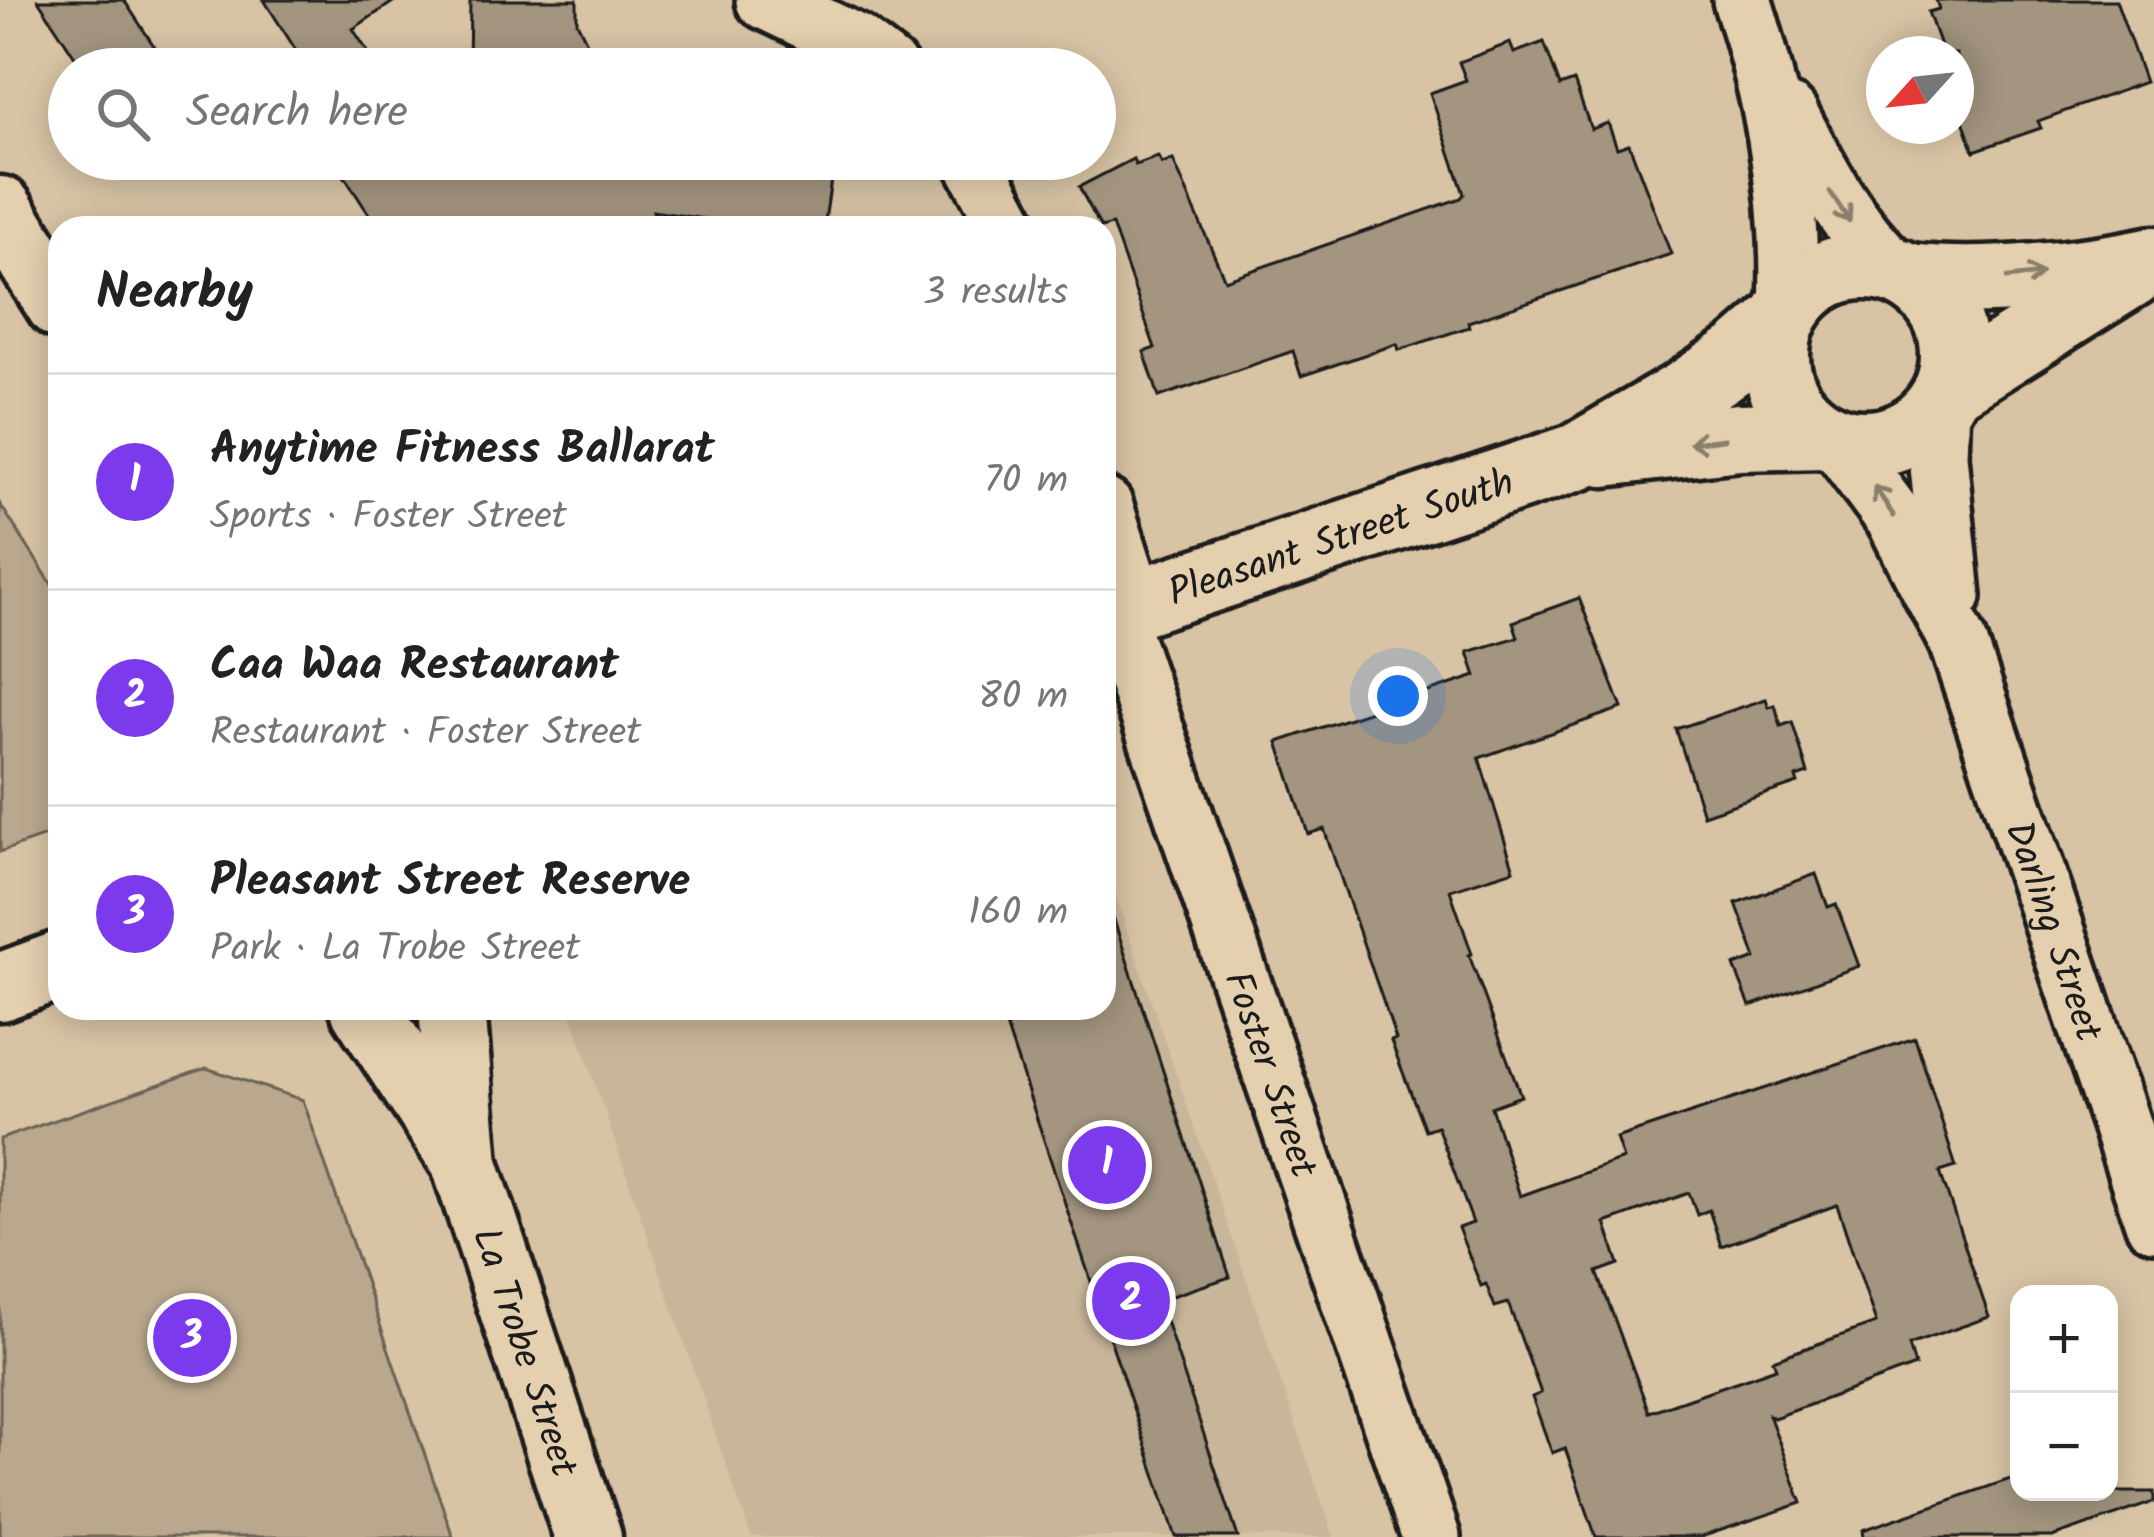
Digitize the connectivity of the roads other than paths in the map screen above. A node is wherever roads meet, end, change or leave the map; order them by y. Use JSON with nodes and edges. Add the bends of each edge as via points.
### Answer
{"nodes":[{"id":1,"x":766,"y":0,"type":"edge"},
{"id":2,"x":1742,"y":0,"type":"edge"},
{"id":3,"x":859,"y":48,"type":"edge"},
{"id":4,"x":1764,"y":68,"type":"junction"},
{"id":5,"x":983,"y":180,"type":"edge"},
{"id":6,"x":0,"y":210,"type":"edge"},
{"id":7,"x":1003,"y":216,"type":"edge"},
{"id":8,"x":2152,"y":261,"type":"edge"},
{"id":9,"x":1903,"y":275,"type":"junction"},
{"id":10,"x":48,"y":285,"type":"edge"},
{"id":11,"x":1784,"y":315,"type":"junction"},
{"id":12,"x":1944,"y":395,"type":"junction"},
{"id":13,"x":1830,"y":438,"type":"junction"},
{"id":14,"x":1577,"y":457,"type":"junction"},
{"id":15,"x":1118,"y":609,"type":"edge"},
{"id":16,"x":1958,"y":641,"type":"junction"},
{"id":17,"x":372,"y":1020,"type":"edge"},
{"id":18,"x":453,"y":1020,"type":"edge"},
{"id":19,"x":465,"y":1164,"type":"junction"},
{"id":20,"x":2154,"y":1222,"type":"edge"},
{"id":21,"x":588,"y":1537,"type":"edge"},
{"id":22,"x":1431,"y":1537,"type":"edge"}],
"edges":[{"from":1,"to":3,"type":"street"},
{"from":2,"to":4,"type":"street"},
{"from":4,"to":9,"type":"street","one_way":true,"via":[[1836,202]]},
{"from":4,"to":11,"type":"street","via":[[1786,198]]},
{"from":5,"to":7,"type":"street"},
{"from":6,"to":10,"type":"street"},
{"from":9,"to":8,"type":"street","one_way":true,"via":[[1990,280]]},
{"from":8,"to":12,"type":"street"},
{"from":9,"to":11,"type":"street","via":[[1861,265],[1838,269],[1812,283]]},
{"from":9,"to":12,"type":"street","via":[[1934,298],[1950,325],[1954,355]]},
{"from":11,"to":13,"type":"street","via":[[1775,362],[1783,390],[1797,413]]},
{"from":11,"to":14,"type":"street","name":"Pleasant Street South","via":[[1685,394]]},
{"from":12,"to":13,"type":"street","via":[[1922,424],[1896,438]]},
{"from":12,"to":16,"type":"street","name":"Darling Street","via":[[1938,456]]},
{"from":13,"to":14,"type":"street","name":"Pleasant Street South","one_way":true,"via":[[1739,437]]},
{"from":16,"to":13,"type":"street","name":"Darling Street","one_way":true,"via":[[1896,520]]},
{"from":14,"to":15,"type":"street","name":"Pleasant Street South"},
{"from":15,"to":22,"type":"street","name":"Foster Street"},
{"from":16,"to":20,"type":"street","name":"Darling Street"},
{"from":17,"to":19,"type":"street","name":"La Trobe Street"},
{"from":18,"to":19,"type":"street","name":"La Trobe Street"},
{"from":19,"to":21,"type":"street","name":"La Trobe Street"}]}
